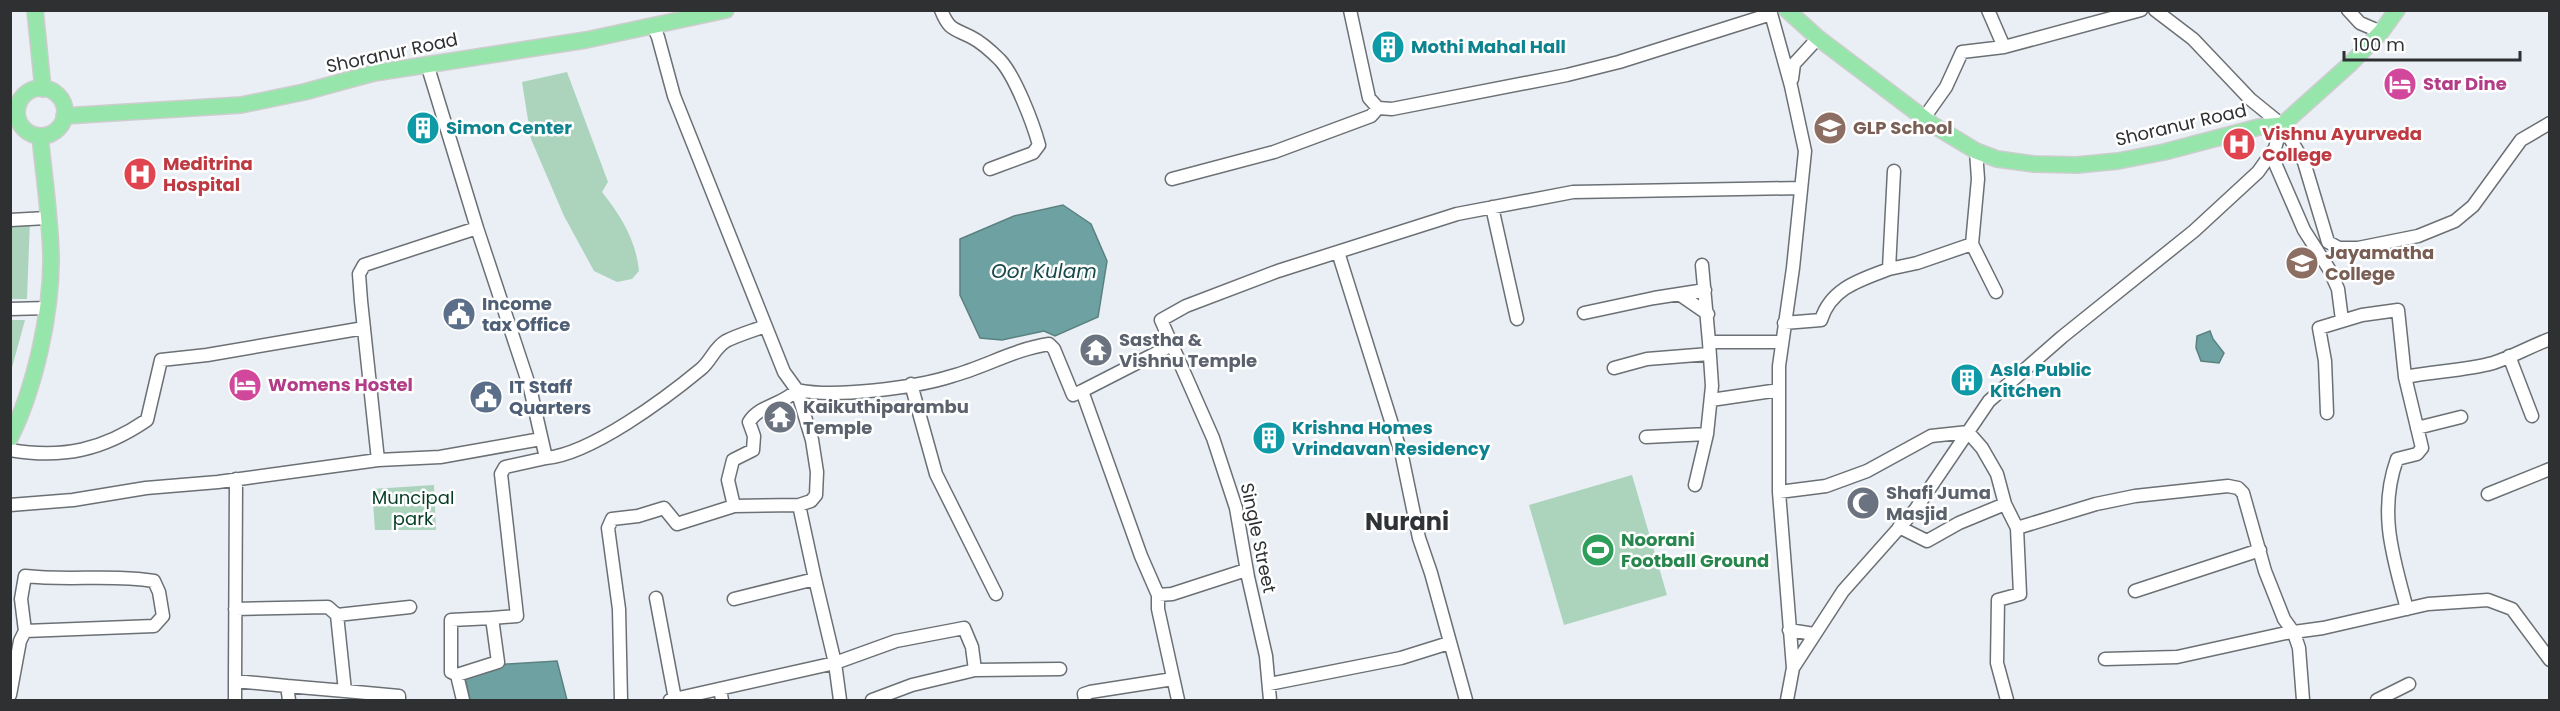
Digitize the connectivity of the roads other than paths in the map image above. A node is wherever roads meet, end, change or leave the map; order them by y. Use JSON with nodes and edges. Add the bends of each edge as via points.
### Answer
{"nodes":[{"id":1,"x":35,"y":10,"type":"edge"},
{"id":2,"x":726,"y":10,"type":"edge"},
{"id":3,"x":941,"y":10,"type":"edge"},
{"id":4,"x":1350,"y":10,"type":"edge"},
{"id":5,"x":1786,"y":10,"type":"edge"},
{"id":6,"x":1988,"y":10,"type":"edge"},
{"id":7,"x":2141,"y":10,"type":"edge"},
{"id":8,"x":2156,"y":10,"type":"edge"},
{"id":9,"x":2348,"y":10,"type":"edge"},
{"id":10,"x":2397,"y":10,"type":"edge"},
{"id":11,"x":2406,"y":10,"type":"edge"},
{"id":12,"x":1771,"y":12,"type":"edge"},
{"id":13,"x":653,"y":26,"type":"junction"},
{"id":14,"x":2380,"y":32,"type":"junction"},
{"id":15,"x":1818,"y":38,"type":"junction"},
{"id":16,"x":2004,"y":47,"type":"junction"},
{"id":17,"x":427,"y":64,"type":"junction"},
{"id":18,"x":1791,"y":86,"type":"junction"},
{"id":19,"x":43,"y":89,"type":"junction"},
{"id":20,"x":1378,"y":108,"type":"junction"},
{"id":21,"x":14,"y":112,"type":"edge"},
{"id":22,"x":64,"y":116,"type":"junction"},
{"id":23,"x":1924,"y":118,"type":"junction"},
{"id":24,"x":2550,"y":123,"type":"edge"},
{"id":25,"x":40,"y":136,"type":"junction"},
{"id":26,"x":2273,"y":136,"type":"junction"},
{"id":27,"x":1976,"y":151,"type":"junction"},
{"id":28,"x":990,"y":169,"type":"dead end"},
{"id":29,"x":1894,"y":171,"type":"dead end"},
{"id":30,"x":1172,"y":179,"type":"dead end"},
{"id":31,"x":1801,"y":188,"type":"junction"},
{"id":32,"x":1492,"y":207,"type":"junction"},
{"id":33,"x":47,"y":218,"type":"junction"},
{"id":34,"x":10,"y":220,"type":"edge"},
{"id":35,"x":477,"y":228,"type":"junction"},
{"id":36,"x":1972,"y":244,"type":"junction"},
{"id":37,"x":1338,"y":252,"type":"junction"},
{"id":38,"x":1702,"y":265,"type":"dead end"},
{"id":39,"x":1888,"y":269,"type":"junction"},
{"id":40,"x":1705,"y":290,"type":"junction"},
{"id":41,"x":1996,"y":292,"type":"dead end"},
{"id":42,"x":1679,"y":294,"type":"junction"},
{"id":43,"x":48,"y":308,"type":"junction"},
{"id":44,"x":10,"y":309,"type":"edge"},
{"id":45,"x":1584,"y":314,"type":"dead end"},
{"id":46,"x":1708,"y":314,"type":"junction"},
{"id":47,"x":1517,"y":319,"type":"dead end"},
{"id":48,"x":2342,"y":320,"type":"junction"},
{"id":49,"x":1784,"y":323,"type":"junction"},
{"id":50,"x":765,"y":326,"type":"junction"},
{"id":51,"x":364,"y":328,"type":"junction"},
{"id":52,"x":2550,"y":339,"type":"edge"},
{"id":53,"x":1782,"y":342,"type":"junction"},
{"id":54,"x":1709,"y":348,"type":"junction"},
{"id":55,"x":1175,"y":350,"type":"junction"},
{"id":56,"x":2509,"y":356,"type":"junction"},
{"id":57,"x":1614,"y":368,"type":"dead end"},
{"id":58,"x":2405,"y":376,"type":"junction"},
{"id":59,"x":911,"y":384,"type":"junction"},
{"id":60,"x":796,"y":390,"type":"junction"},
{"id":61,"x":1779,"y":390,"type":"junction"},
{"id":62,"x":1082,"y":391,"type":"junction"},
{"id":63,"x":1711,"y":400,"type":"junction"},
{"id":64,"x":2327,"y":413,"type":"dead end"},
{"id":65,"x":2461,"y":417,"type":"dead end"},
{"id":66,"x":2532,"y":417,"type":"dead end"},
{"id":67,"x":2417,"y":428,"type":"junction"},
{"id":68,"x":1968,"y":432,"type":"junction"},
{"id":69,"x":1707,"y":434,"type":"junction"},
{"id":70,"x":1646,"y":437,"type":"dead end"},
{"id":71,"x":10,"y":438,"type":"edge"},
{"id":72,"x":541,"y":439,"type":"junction"},
{"id":73,"x":10,"y":450,"type":"edge"},
{"id":74,"x":546,"y":458,"type":"junction"},
{"id":75,"x":378,"y":460,"type":"junction"},
{"id":76,"x":2550,"y":469,"type":"edge"},
{"id":77,"x":236,"y":479,"type":"junction"},
{"id":78,"x":1695,"y":485,"type":"dead end"},
{"id":79,"x":1779,"y":492,"type":"junction"},
{"id":80,"x":2488,"y":494,"type":"dead end"},
{"id":81,"x":2005,"y":504,"type":"junction"},
{"id":82,"x":10,"y":505,"type":"edge"},
{"id":83,"x":799,"y":505,"type":"junction"},
{"id":84,"x":734,"y":506,"type":"junction"},
{"id":85,"x":1899,"y":527,"type":"junction"},
{"id":86,"x":2017,"y":528,"type":"junction"},
{"id":87,"x":2260,"y":550,"type":"junction"},
{"id":88,"x":1246,"y":570,"type":"junction"},
{"id":89,"x":815,"y":579,"type":"junction"},
{"id":90,"x":2135,"y":591,"type":"dead end"},
{"id":91,"x":996,"y":594,"type":"dead end"},
{"id":92,"x":1158,"y":595,"type":"junction"},
{"id":93,"x":656,"y":598,"type":"dead end"},
{"id":94,"x":734,"y":599,"type":"dead end"},
{"id":95,"x":410,"y":607,"type":"dead end"},
{"id":96,"x":235,"y":609,"type":"junction"},
{"id":97,"x":2407,"y":609,"type":"junction"},
{"id":98,"x":337,"y":615,"type":"junction"},
{"id":99,"x":492,"y":618,"type":"junction"},
{"id":100,"x":1789,"y":630,"type":"junction"},
{"id":101,"x":25,"y":631,"type":"junction"},
{"id":102,"x":2294,"y":633,"type":"junction"},
{"id":103,"x":1814,"y":634,"type":"junction"},
{"id":104,"x":1449,"y":643,"type":"junction"},
{"id":105,"x":2105,"y":659,"type":"dead end"},
{"id":106,"x":2550,"y":660,"type":"edge"},
{"id":107,"x":835,"y":663,"type":"junction"},
{"id":108,"x":1793,"y":668,"type":"junction"},
{"id":109,"x":1060,"y":669,"type":"dead end"},
{"id":110,"x":975,"y":670,"type":"junction"},
{"id":111,"x":457,"y":675,"type":"junction"},
{"id":112,"x":1173,"y":679,"type":"junction"},
{"id":113,"x":235,"y":681,"type":"junction"},
{"id":114,"x":1269,"y":684,"type":"junction"},
{"id":115,"x":2409,"y":684,"type":"dead end"},
{"id":116,"x":287,"y":686,"type":"junction"},
{"id":117,"x":345,"y":691,"type":"junction"},
{"id":118,"x":10,"y":694,"type":"edge"},
{"id":119,"x":721,"y":694,"type":"edge"},
{"id":120,"x":235,"y":700,"type":"edge"},
{"id":121,"x":289,"y":700,"type":"edge"},
{"id":122,"x":399,"y":700,"type":"edge"},
{"id":123,"x":463,"y":700,"type":"edge"},
{"id":124,"x":621,"y":700,"type":"edge"},
{"id":125,"x":672,"y":700,"type":"edge"},
{"id":126,"x":840,"y":700,"type":"edge"},
{"id":127,"x":872,"y":700,"type":"edge"},
{"id":128,"x":1085,"y":700,"type":"edge"},
{"id":129,"x":1178,"y":700,"type":"edge"},
{"id":130,"x":1270,"y":700,"type":"edge"},
{"id":131,"x":1466,"y":700,"type":"edge"},
{"id":132,"x":1786,"y":700,"type":"edge"},
{"id":133,"x":2007,"y":700,"type":"edge"},
{"id":134,"x":2303,"y":700,"type":"edge"},
{"id":135,"x":2377,"y":700,"type":"edge"}],
"edges":[{"from":1,"to":19,"type":"main road"},
{"from":2,"to":13,"type":"main road","name":"Shoranur Road"},
{"from":3,"to":28,"type":"street","via":[[954,30],[972,37],[1002,62],[1033,125],[1039,145],[1033,153]]},
{"from":4,"to":20,"type":"street","via":[[1369,98]]},
{"from":5,"to":15,"type":"main road","name":"Shoranur Road"},
{"from":6,"to":16,"type":"street"},
{"from":7,"to":16,"type":"street"},
{"from":8,"to":26,"type":"street","via":[[2193,39],[2250,99]]},
{"from":9,"to":14,"type":"street","via":[[2360,23]]},
{"from":10,"to":14,"type":"main road","name":"Shoranur Road"},
{"from":11,"to":14,"type":"main road","name":"Shoranur Road"},
{"from":12,"to":18,"type":"street"},
{"from":12,"to":20,"type":"street","via":[[1567,75],[1392,109]]},
{"from":13,"to":17,"type":"main road","name":"Shoranur Road"},
{"from":13,"to":50,"type":"street","via":[[674,96]]},
{"from":14,"to":26,"type":"main road","name":"Shoranur Road"},
{"from":15,"to":18,"type":"street","via":[[1794,64]]},
{"from":15,"to":23,"type":"main road","name":"Shoranur Road"},
{"from":16,"to":23,"type":"street","via":[[1962,52],[1946,87]]},
{"from":17,"to":22,"type":"main road","name":"Shoranur Road","via":[[241,105]]},
{"from":17,"to":35,"type":"street"},
{"from":18,"to":31,"type":"street","via":[[1805,151]]},
{"from":19,"to":21,"type":"main road","via":[[28,92]]},
{"from":19,"to":22,"type":"main road","via":[[62,101]]},
{"from":20,"to":30,"type":"street","via":[[1371,116],[1274,152]]},
{"from":21,"to":25,"type":"main road","via":[[26,131]]},
{"from":22,"to":25,"type":"main road","via":[[58,128]]},
{"from":23,"to":27,"type":"main road","name":"Shoranur Road"},
{"from":24,"to":26,"type":"street","via":[[2522,140],[2473,206],[2455,221],[2409,238],[2358,248],[2338,248],[2328,242],[2304,162]]},
{"from":25,"to":33,"type":"main road"},
{"from":26,"to":27,"type":"main road","name":"Shoranur Road","via":[[2097,163],[2034,164],[1997,159]]},
{"from":26,"to":48,"type":"street","via":[[2304,230],[2338,289]]},
{"from":26,"to":68,"type":"street","via":[[2258,172],[2194,231],[1989,401]]},
{"from":27,"to":36,"type":"street","via":[[1978,179]]},
{"from":29,"to":39,"type":"street"},
{"from":31,"to":32,"type":"street","via":[[1573,192]]},
{"from":31,"to":49,"type":"street"},
{"from":32,"to":37,"type":"street","via":[[1428,222]]},
{"from":32,"to":47,"type":"street"},
{"from":33,"to":34,"type":"street"},
{"from":33,"to":43,"type":"main road","via":[[51,256]]},
{"from":35,"to":51,"type":"street","via":[[364,265],[359,274]]},
{"from":35,"to":72,"type":"street","via":[[530,388]]},
{"from":36,"to":39,"type":"street"},
{"from":36,"to":41,"type":"street"},
{"from":37,"to":55,"type":"street","name":"Single Street","via":[[1186,306],[1161,320]]},
{"from":37,"to":104,"type":"street","via":[[1402,456],[1419,538]]},
{"from":38,"to":40,"type":"street"},
{"from":39,"to":49,"type":"street","via":[[1845,286],[1824,309],[1821,320]]},
{"from":40,"to":42,"type":"street"},
{"from":40,"to":46,"type":"street"},
{"from":42,"to":45,"type":"street"},
{"from":42,"to":46,"type":"street"},
{"from":43,"to":44,"type":"street"},
{"from":43,"to":71,"type":"main road","via":[[36,364]]},
{"from":46,"to":54,"type":"street"},
{"from":48,"to":58,"type":"street","via":[[2398,310]]},
{"from":48,"to":64,"type":"street","via":[[2319,328]]},
{"from":49,"to":53,"type":"street"},
{"from":50,"to":60,"type":"street"},
{"from":50,"to":74,"type":"street","via":[[725,341],[687,381],[623,425],[560,457]]},
{"from":51,"to":73,"type":"street","via":[[160,360],[147,420],[131,431],[66,454]]},
{"from":51,"to":75,"type":"street"},
{"from":52,"to":56,"type":"street"},
{"from":53,"to":54,"type":"street"},
{"from":53,"to":61,"type":"street"},
{"from":54,"to":57,"type":"street"},
{"from":54,"to":63,"type":"street"},
{"from":55,"to":62,"type":"street"},
{"from":55,"to":88,"type":"street","name":"Single Street","via":[[1213,438],[1236,508]]},
{"from":56,"to":58,"type":"street","via":[[2454,372]]},
{"from":56,"to":66,"type":"street"},
{"from":58,"to":67,"type":"street"},
{"from":59,"to":60,"type":"street","via":[[814,394]]},
{"from":59,"to":62,"type":"street","via":[[952,376],[1049,344],[1073,395]]},
{"from":59,"to":91,"type":"street","via":[[936,474]]},
{"from":60,"to":83,"type":"street","via":[[812,440],[817,472],[816,495]]},
{"from":60,"to":84,"type":"street","via":[[781,403],[754,413],[749,422],[754,435],[753,450],[733,460],[728,480]]},
{"from":61,"to":63,"type":"street"},
{"from":61,"to":79,"type":"street"},
{"from":62,"to":92,"type":"street"},
{"from":63,"to":69,"type":"street"},
{"from":65,"to":67,"type":"street"},
{"from":67,"to":97,"type":"street","via":[[2422,448],[2417,454],[2397,459],[2386,510]]},
{"from":68,"to":79,"type":"street","via":[[1932,436],[1867,471],[1826,486]]},
{"from":68,"to":81,"type":"street","via":[[1997,474]]},
{"from":68,"to":85,"type":"street"},
{"from":69,"to":70,"type":"street"},
{"from":69,"to":78,"type":"street"},
{"from":72,"to":74,"type":"street"},
{"from":72,"to":75,"type":"street","via":[[440,457]]},
{"from":74,"to":99,"type":"street","via":[[505,466],[501,474],[517,616]]},
{"from":75,"to":77,"type":"street"},
{"from":76,"to":80,"type":"street"},
{"from":77,"to":82,"type":"street"},
{"from":77,"to":96,"type":"street"},
{"from":79,"to":100,"type":"street"},
{"from":81,"to":85,"type":"street","via":[[1927,541]]},
{"from":81,"to":86,"type":"street"},
{"from":83,"to":84,"type":"street"},
{"from":83,"to":89,"type":"street"},
{"from":84,"to":124,"type":"street","via":[[676,524],[664,508],[612,519],[608,528],[619,609]]},
{"from":85,"to":103,"type":"street","via":[[1843,591]]},
{"from":86,"to":87,"type":"street","via":[[2134,496],[2228,486],[2243,493]]},
{"from":86,"to":133,"type":"street","via":[[2020,594],[1998,600],[1997,663]]},
{"from":87,"to":90,"type":"street"},
{"from":87,"to":102,"type":"street","via":[[2284,620]]},
{"from":88,"to":92,"type":"street"},
{"from":88,"to":114,"type":"street","name":"Single Street"},
{"from":89,"to":94,"type":"street"},
{"from":89,"to":107,"type":"street"},
{"from":92,"to":112,"type":"street"},
{"from":93,"to":125,"type":"street"},
{"from":95,"to":98,"type":"street"},
{"from":96,"to":98,"type":"street","via":[[328,607]]},
{"from":96,"to":113,"type":"street"},
{"from":97,"to":102,"type":"street"},
{"from":97,"to":106,"type":"street","via":[[2488,600],[2505,606],[2515,612]]},
{"from":98,"to":117,"type":"street"},
{"from":99,"to":111,"type":"street","via":[[498,662]]},
{"from":99,"to":111,"type":"street","via":[[451,620],[451,672]]},
{"from":100,"to":103,"type":"street"},
{"from":100,"to":108,"type":"street"},
{"from":101,"to":101,"type":"street","via":[[154,626],[163,616],[159,592],[154,581],[129,577],[26,576],[21,599]]},
{"from":101,"to":118,"type":"street"},
{"from":102,"to":105,"type":"street","via":[[2177,657]]},
{"from":102,"to":134,"type":"street"},
{"from":103,"to":108,"type":"street"},
{"from":104,"to":114,"type":"street","via":[[1401,658]]},
{"from":104,"to":131,"type":"street"},
{"from":107,"to":110,"type":"street","via":[[896,641],[964,628]]},
{"from":107,"to":119,"type":"street"},
{"from":107,"to":126,"type":"street"},
{"from":108,"to":132,"type":"street"},
{"from":109,"to":110,"type":"street"},
{"from":110,"to":127,"type":"street","via":[[912,685]]},
{"from":111,"to":123,"type":"street"},
{"from":112,"to":128,"type":"street","via":[[1090,692],[1084,694]]},
{"from":112,"to":129,"type":"street"},
{"from":113,"to":116,"type":"street"},
{"from":113,"to":120,"type":"street"},
{"from":114,"to":130,"type":"street","name":"Single Street"},
{"from":115,"to":135,"type":"street"},
{"from":116,"to":117,"type":"street"},
{"from":116,"to":121,"type":"street"},
{"from":117,"to":122,"type":"street","via":[[399,696]]},
{"from":119,"to":125,"type":"street"}]}
